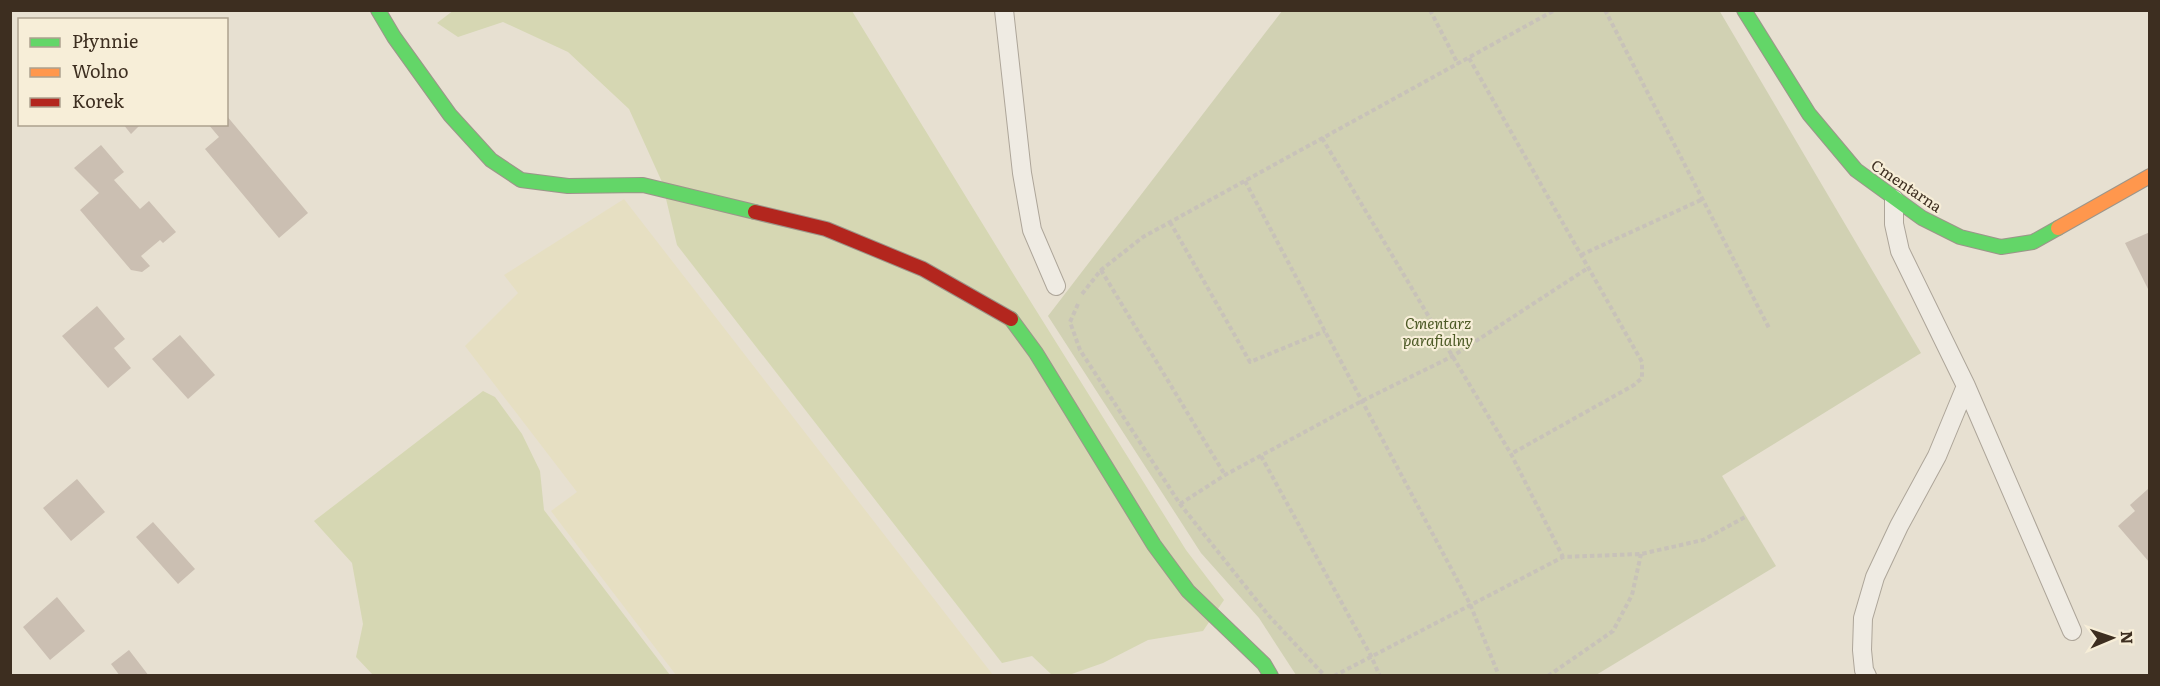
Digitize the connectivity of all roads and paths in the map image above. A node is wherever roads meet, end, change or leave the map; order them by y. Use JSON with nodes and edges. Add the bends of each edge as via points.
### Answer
{"nodes":[{"id":1,"x":378,"y":10,"type":"edge"},
{"id":2,"x":1004,"y":10,"type":"edge"},
{"id":3,"x":1430,"y":10,"type":"edge"},
{"id":4,"x":1555,"y":10,"type":"edge"},
{"id":5,"x":1605,"y":10,"type":"edge"},
{"id":6,"x":1744,"y":10,"type":"edge"},
{"id":7,"x":1469,"y":58,"type":"junction"},
{"id":8,"x":1458,"y":64,"type":"junction"},
{"id":9,"x":1322,"y":138,"type":"junction"},
{"id":10,"x":2150,"y":176,"type":"edge"},
{"id":11,"x":1245,"y":181,"type":"junction"},
{"id":12,"x":1702,"y":199,"type":"junction"},
{"id":13,"x":1894,"y":199,"type":"junction"},
{"id":14,"x":1170,"y":222,"type":"junction"},
{"id":15,"x":1581,"y":255,"type":"junction"},
{"id":16,"x":1588,"y":268,"type":"junction"},
{"id":17,"x":1101,"y":270,"type":"junction"},
{"id":18,"x":1056,"y":286,"type":"dead end"},
{"id":19,"x":1769,"y":328,"type":"dead end"},
{"id":20,"x":1325,"y":331,"type":"junction"},
{"id":21,"x":1453,"y":356,"type":"junction"},
{"id":22,"x":1966,"y":386,"type":"junction"},
{"id":23,"x":1362,"y":401,"type":"junction"},
{"id":24,"x":1511,"y":454,"type":"junction"},
{"id":25,"x":1261,"y":456,"type":"junction"},
{"id":26,"x":1225,"y":475,"type":"junction"},
{"id":27,"x":1180,"y":504,"type":"junction"},
{"id":28,"x":1745,"y":517,"type":"dead end"},
{"id":29,"x":1641,"y":554,"type":"junction"},
{"id":30,"x":1563,"y":557,"type":"junction"},
{"id":31,"x":1470,"y":604,"type":"junction"},
{"id":32,"x":2072,"y":631,"type":"dead end"},
{"id":33,"x":1371,"y":656,"type":"junction"},
{"id":34,"x":1271,"y":675,"type":"edge"},
{"id":35,"x":1324,"y":675,"type":"edge"},
{"id":36,"x":1334,"y":675,"type":"edge"},
{"id":37,"x":1380,"y":675,"type":"edge"},
{"id":38,"x":1499,"y":675,"type":"edge"},
{"id":39,"x":1548,"y":675,"type":"edge"},
{"id":40,"x":1867,"y":675,"type":"edge"}],
"edges":[{"from":1,"to":34,"type":"street","via":[[450,115],[491,160],[521,180],[568,186],[644,185],[826,229],[923,269],[1011,319],[1154,545],[1188,591]]},
{"from":2,"to":18,"type":"lane","via":[[1032,230]]},
{"from":3,"to":8,"type":"path"},
{"from":4,"to":7,"type":"path"},
{"from":5,"to":12,"type":"path"},
{"from":6,"to":13,"type":"street","name":"Cmentarna","via":[[1809,114],[1856,170]]},
{"from":7,"to":8,"type":"path"},
{"from":7,"to":15,"type":"path"},
{"from":8,"to":9,"type":"path"},
{"from":9,"to":11,"type":"path"},
{"from":9,"to":21,"type":"path"},
{"from":10,"to":13,"type":"street","name":"Cmentarna","via":[[2033,242],[2001,247],[1960,237]]},
{"from":11,"to":14,"type":"path"},
{"from":11,"to":20,"type":"path"},
{"from":12,"to":15,"type":"path"},
{"from":12,"to":19,"type":"path"},
{"from":13,"to":22,"type":"lane","via":[[1900,251]]},
{"from":14,"to":17,"type":"path","via":[[1143,237]]},
{"from":14,"to":20,"type":"path","via":[[1250,362]]},
{"from":15,"to":16,"type":"path"},
{"from":16,"to":21,"type":"path"},
{"from":16,"to":24,"type":"path","via":[[1642,362],[1642,378]]},
{"from":17,"to":26,"type":"path"},
{"from":17,"to":27,"type":"path","via":[[1083,292],[1070,322],[1080,350]]},
{"from":20,"to":23,"type":"path"},
{"from":21,"to":23,"type":"path"},
{"from":21,"to":24,"type":"path"},
{"from":22,"to":32,"type":"lane"},
{"from":22,"to":40,"type":"lane","via":[[1937,456],[1875,577],[1863,618]]},
{"from":23,"to":25,"type":"path"},
{"from":23,"to":31,"type":"path"},
{"from":24,"to":30,"type":"path"},
{"from":25,"to":26,"type":"path"},
{"from":25,"to":33,"type":"path"},
{"from":26,"to":27,"type":"path"},
{"from":27,"to":35,"type":"path","via":[[1269,616]]},
{"from":28,"to":29,"type":"path","via":[[1702,540]]},
{"from":29,"to":30,"type":"path"},
{"from":29,"to":39,"type":"path","via":[[1632,595],[1613,632]]},
{"from":30,"to":31,"type":"path"},
{"from":31,"to":33,"type":"path"},
{"from":31,"to":38,"type":"path"},
{"from":33,"to":36,"type":"path"},
{"from":33,"to":37,"type":"path"}]}
